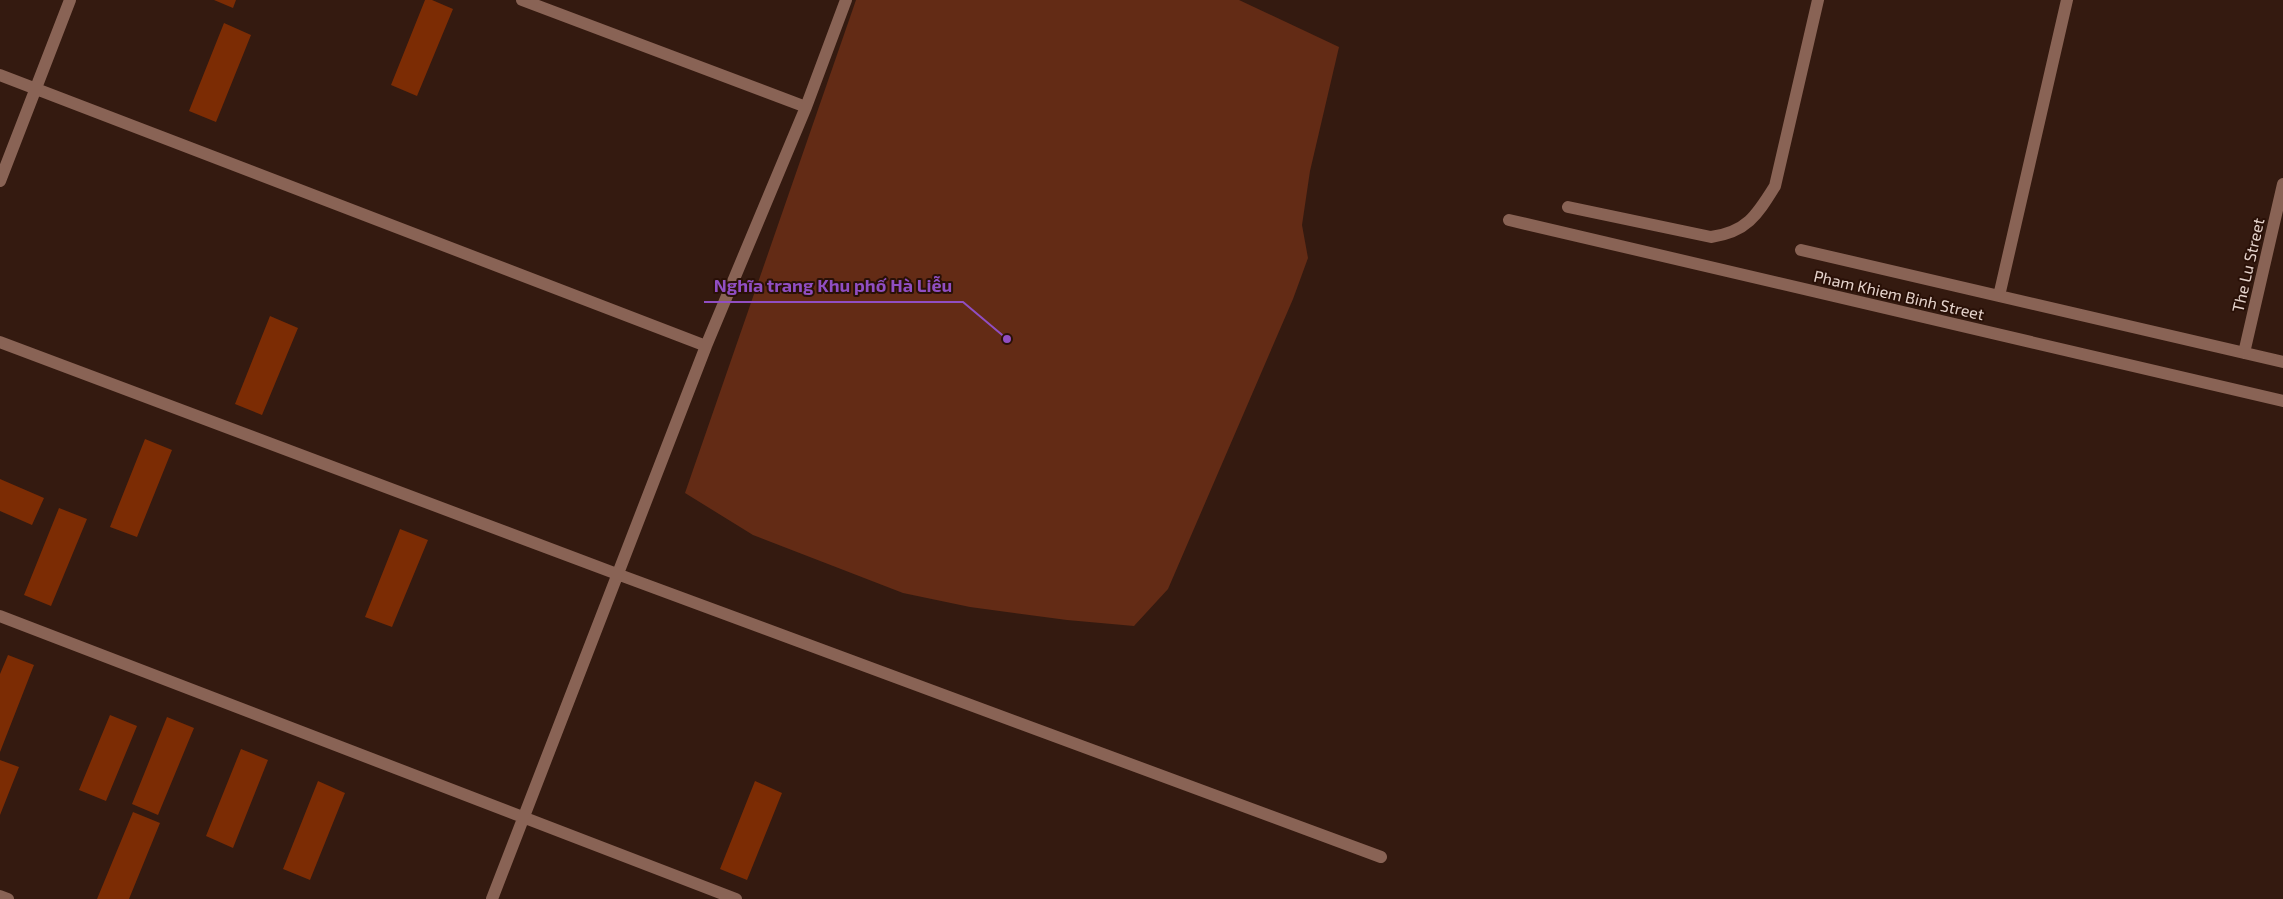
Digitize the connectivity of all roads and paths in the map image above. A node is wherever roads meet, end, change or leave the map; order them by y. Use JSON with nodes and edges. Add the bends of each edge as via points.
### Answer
{"nodes":[{"id":1,"x":70,"y":0,"type":"edge"},
{"id":2,"x":522,"y":0,"type":"edge"},
{"id":3,"x":846,"y":0,"type":"edge"},
{"id":4,"x":1818,"y":0,"type":"edge"},
{"id":5,"x":2067,"y":0,"type":"edge"},
{"id":6,"x":0,"y":75,"type":"edge"},
{"id":7,"x":35,"y":89,"type":"junction"},
{"id":8,"x":806,"y":108,"type":"junction"},
{"id":9,"x":0,"y":181,"type":"edge"},
{"id":10,"x":2283,"y":184,"type":"edge"},
{"id":11,"x":1568,"y":207,"type":"dead end"},
{"id":12,"x":1508,"y":220,"type":"dead end"},
{"id":13,"x":1801,"y":250,"type":"dead end"},
{"id":14,"x":1999,"y":296,"type":"junction"},
{"id":15,"x":0,"y":342,"type":"edge"},
{"id":16,"x":706,"y":346,"type":"junction"},
{"id":17,"x":2244,"y":353,"type":"junction"},
{"id":18,"x":2283,"y":362,"type":"edge"},
{"id":19,"x":2283,"y":401,"type":"edge"},
{"id":20,"x":617,"y":574,"type":"junction"},
{"id":21,"x":0,"y":616,"type":"edge"},
{"id":22,"x":523,"y":817,"type":"junction"},
{"id":23,"x":1381,"y":857,"type":"dead end"},
{"id":24,"x":0,"y":896,"type":"edge"},
{"id":25,"x":8,"y":899,"type":"edge"},
{"id":26,"x":492,"y":899,"type":"edge"},
{"id":27,"x":736,"y":899,"type":"edge"}],
"edges":[{"from":1,"to":7,"type":"street"},
{"from":2,"to":8,"type":"street"},
{"from":3,"to":8,"type":"street"},
{"from":4,"to":11,"type":"street","via":[[1775,186],[1760,211],[1742,228],[1711,237]]},
{"from":5,"to":14,"type":"street"},
{"from":6,"to":7,"type":"street"},
{"from":7,"to":9,"type":"street"},
{"from":7,"to":16,"type":"street"},
{"from":8,"to":16,"type":"street"},
{"from":10,"to":17,"type":"street","name":"The Lu Street"},
{"from":12,"to":19,"type":"street","name":"Pham Khiem Binh Street"},
{"from":13,"to":14,"type":"street","name":"Pham Khiem Binh Street"},
{"from":14,"to":17,"type":"street","name":"Pham Khiem Binh Street"},
{"from":15,"to":20,"type":"street"},
{"from":16,"to":20,"type":"street"},
{"from":17,"to":18,"type":"street","name":"Pham Khiem Binh Street"},
{"from":20,"to":22,"type":"street"},
{"from":20,"to":23,"type":"street"},
{"from":21,"to":22,"type":"street"},
{"from":22,"to":26,"type":"street"},
{"from":22,"to":27,"type":"street"},
{"from":24,"to":25,"type":"street"}]}
